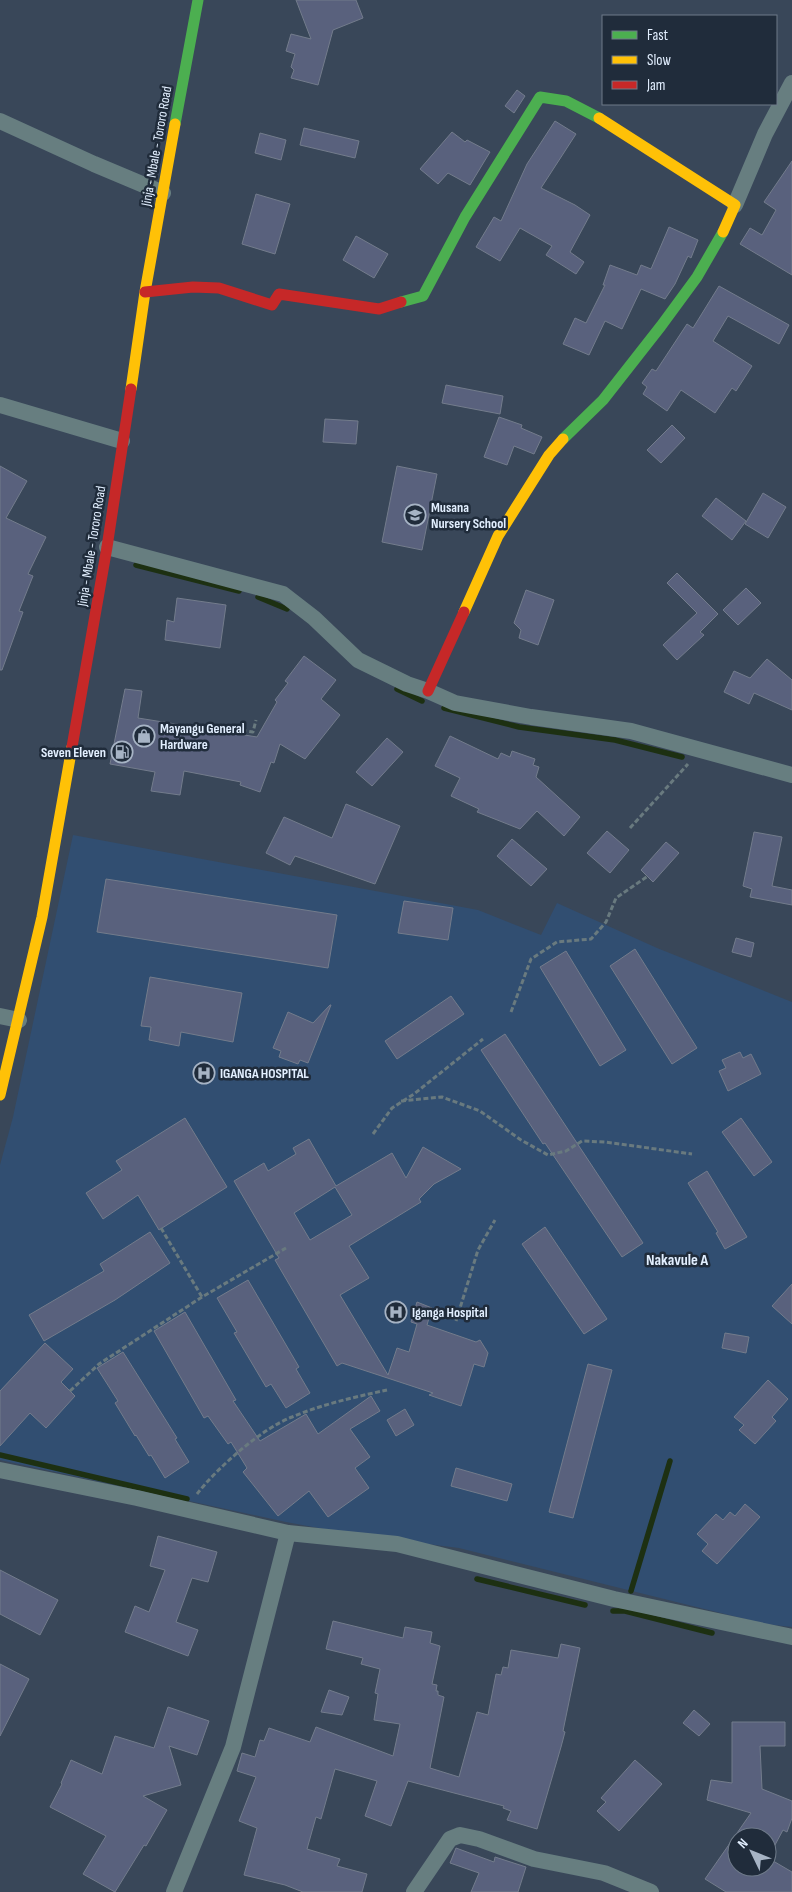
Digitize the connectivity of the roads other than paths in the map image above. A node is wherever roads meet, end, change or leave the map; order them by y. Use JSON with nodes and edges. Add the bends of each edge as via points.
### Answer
{"nodes":[{"id":1,"x":198,"y":0,"type":"edge"},
{"id":2,"x":792,"y":83,"type":"edge"},
{"id":3,"x":0,"y":121,"type":"edge"},
{"id":4,"x":163,"y":192,"type":"junction"},
{"id":5,"x":735,"y":204,"type":"junction"},
{"id":6,"x":145,"y":292,"type":"junction"},
{"id":7,"x":0,"y":405,"type":"edge"},
{"id":8,"x":122,"y":441,"type":"junction"},
{"id":9,"x":108,"y":547,"type":"junction"},
{"id":10,"x":428,"y":691,"type":"junction"},
{"id":11,"x":792,"y":775,"type":"edge"},
{"id":12,"x":0,"y":1016,"type":"edge"},
{"id":13,"x":19,"y":1020,"type":"junction"},
{"id":14,"x":0,"y":1095,"type":"edge"},
{"id":15,"x":0,"y":1470,"type":"edge"},
{"id":16,"x":288,"y":1533,"type":"junction"},
{"id":17,"x":792,"y":1637,"type":"edge"},
{"id":18,"x":174,"y":1892,"type":"edge"},
{"id":19,"x":414,"y":1892,"type":"edge"},
{"id":20,"x":651,"y":1892,"type":"edge"}],
"edges":[{"from":1,"to":4,"type":"street","name":"Jinja - Mbale - Tororo Road"},
{"from":2,"to":5,"type":"street","via":[[765,134]]},
{"from":3,"to":4,"type":"street"},
{"from":4,"to":6,"type":"street","name":"Jinja - Mbale - Tororo Road"},
{"from":5,"to":6,"type":"street","via":[[603,120],[566,101],[540,97],[465,217],[423,296],[379,309],[279,294],[272,305],[219,288]]},
{"from":5,"to":10,"type":"street","via":[[697,277],[661,326],[603,400],[549,455],[498,536]]},
{"from":6,"to":8,"type":"street","name":"Jinja - Mbale - Tororo Road"},
{"from":7,"to":8,"type":"street"},
{"from":8,"to":9,"type":"street","name":"Jinja - Mbale - Tororo Road"},
{"from":9,"to":10,"type":"street","via":[[283,594],[358,660]]},
{"from":9,"to":13,"type":"street","name":"Jinja - Mbale - Tororo Road","via":[[42,917]]},
{"from":10,"to":11,"type":"street","via":[[455,703],[631,731]]},
{"from":12,"to":13,"type":"street"},
{"from":13,"to":14,"type":"street","name":"Jinja - Mbale - Tororo Road"},
{"from":15,"to":16,"type":"street"},
{"from":16,"to":17,"type":"street","via":[[397,1544],[607,1597]]},
{"from":16,"to":18,"type":"street","via":[[234,1747]]},
{"from":19,"to":20,"type":"street","via":[[450,1839],[460,1835],[534,1859],[604,1873]]}]}
